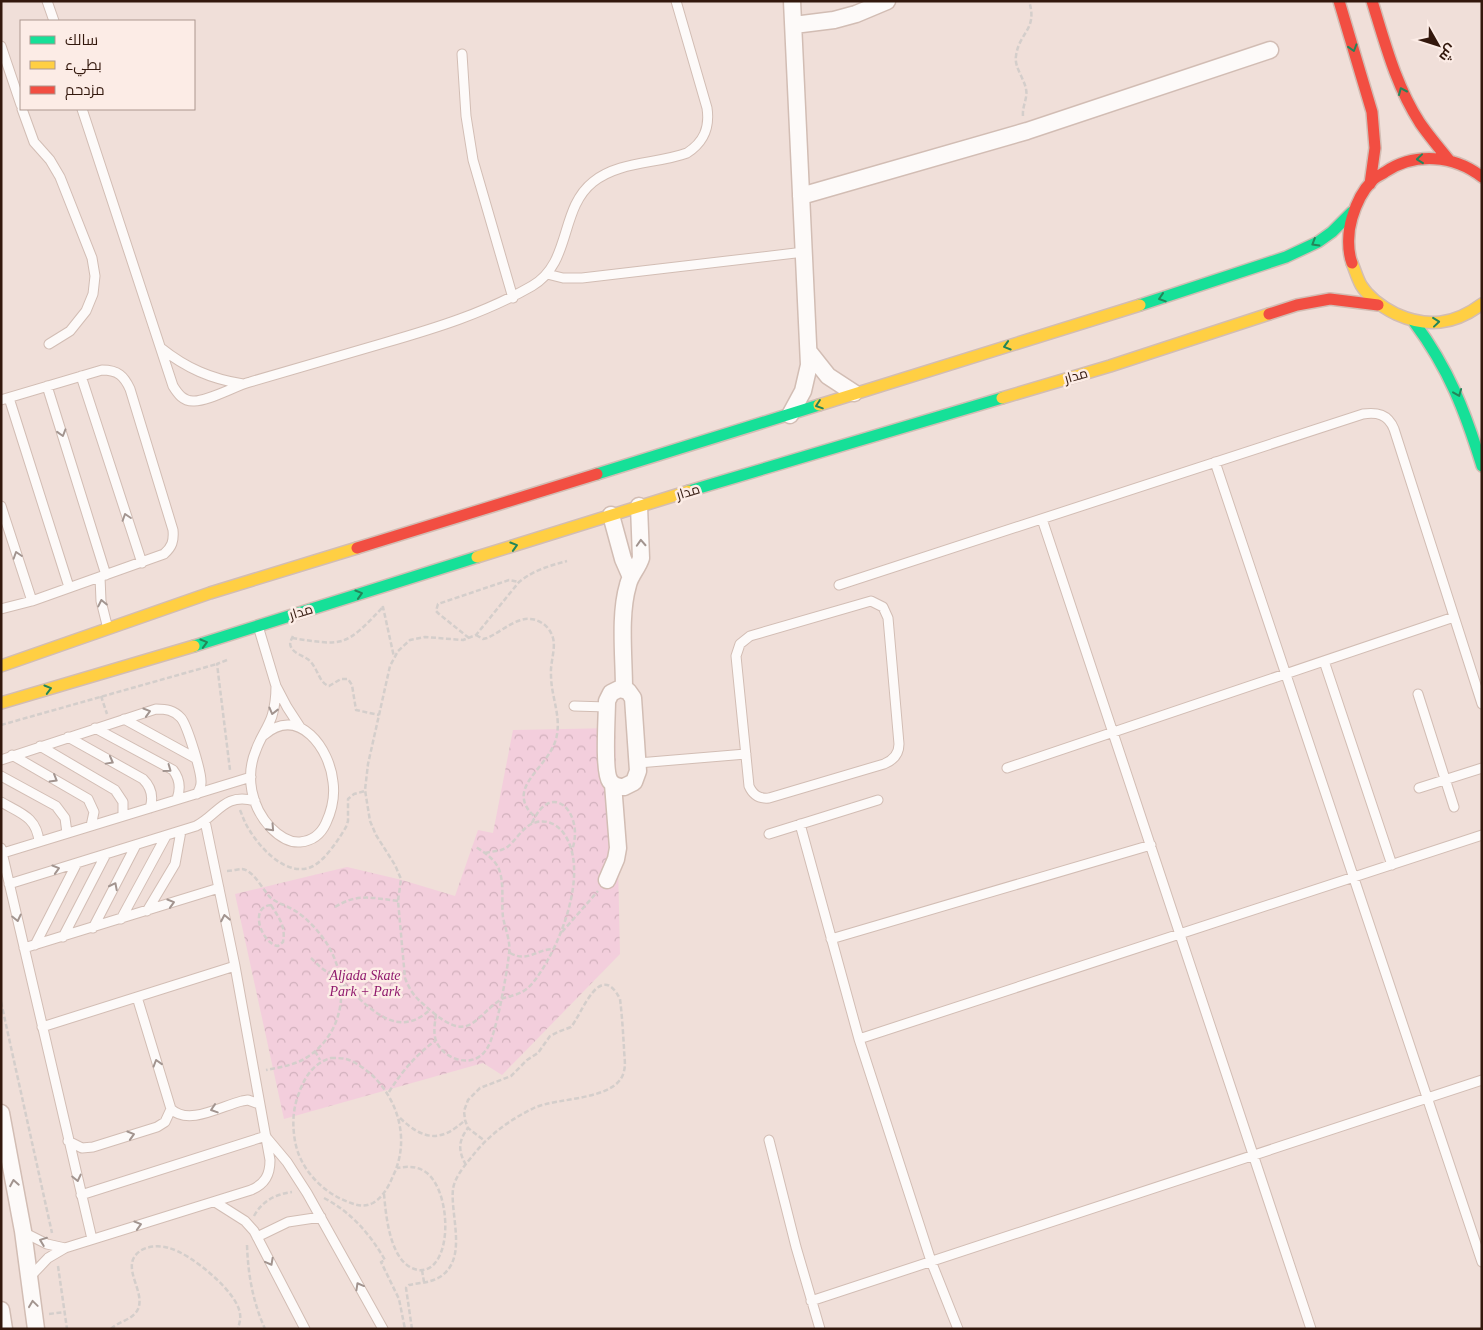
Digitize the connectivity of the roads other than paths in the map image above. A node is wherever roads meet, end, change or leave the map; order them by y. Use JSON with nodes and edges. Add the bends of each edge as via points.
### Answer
{"nodes":[{"id":1,"x":47,"y":1,"type":"edge"},
{"id":2,"x":676,"y":1,"type":"edge"},
{"id":3,"x":792,"y":1,"type":"edge"},
{"id":4,"x":887,"y":1,"type":"edge"},
{"id":5,"x":1339,"y":1,"type":"edge"},
{"id":6,"x":1372,"y":1,"type":"edge"},
{"id":7,"x":54,"y":20,"type":"edge"},
{"id":8,"x":794,"y":25,"type":"junction"},
{"id":9,"x":1,"y":46,"type":"edge"},
{"id":10,"x":1270,"y":50,"type":"dead end"},
{"id":11,"x":462,"y":54,"type":"dead end"},
{"id":12,"x":20,"y":101,"type":"edge"},
{"id":13,"x":23,"y":110,"type":"edge"},
{"id":14,"x":82,"y":110,"type":"edge"},
{"id":15,"x":1449,"y":160,"type":"junction"},
{"id":16,"x":1480,"y":175,"type":"edge"},
{"id":17,"x":1370,"y":184,"type":"junction"},
{"id":18,"x":801,"y":196,"type":"junction"},
{"id":19,"x":1352,"y":212,"type":"junction"},
{"id":20,"x":804,"y":252,"type":"junction"},
{"id":21,"x":547,"y":274,"type":"junction"},
{"id":22,"x":513,"y":298,"type":"junction"},
{"id":23,"x":1482,"y":304,"type":"edge"},
{"id":24,"x":1378,"y":305,"type":"junction"},
{"id":25,"x":1414,"y":322,"type":"junction"},
{"id":26,"x":49,"y":344,"type":"dead end"},
{"id":27,"x":161,"y":348,"type":"junction"},
{"id":28,"x":809,"y":352,"type":"junction"},
{"id":29,"x":81,"y":376,"type":"junction"},
{"id":30,"x":243,"y":384,"type":"junction"},
{"id":31,"x":47,"y":386,"type":"junction"},
{"id":32,"x":854,"y":393,"type":"junction"},
{"id":33,"x":5,"y":399,"type":"edge"},
{"id":34,"x":790,"y":415,"type":"junction"},
{"id":35,"x":1216,"y":462,"type":"junction"},
{"id":36,"x":1482,"y":466,"type":"edge"},
{"id":37,"x":1,"y":506,"type":"edge"},
{"id":38,"x":639,"y":506,"type":"junction"},
{"id":39,"x":611,"y":515,"type":"junction"},
{"id":40,"x":1042,"y":519,"type":"junction"},
{"id":41,"x":142,"y":563,"type":"junction"},
{"id":42,"x":630,"y":575,"type":"junction"},
{"id":43,"x":103,"y":576,"type":"junction"},
{"id":44,"x":839,"y":585,"type":"dead end"},
{"id":45,"x":69,"y":587,"type":"junction"},
{"id":46,"x":32,"y":601,"type":"junction"},
{"id":47,"x":1,"y":609,"type":"edge"},
{"id":48,"x":1454,"y":617,"type":"junction"},
{"id":49,"x":258,"y":625,"type":"junction"},
{"id":50,"x":108,"y":629,"type":"junction"},
{"id":51,"x":1324,"y":661,"type":"junction"},
{"id":52,"x":1,"y":666,"type":"edge"},
{"id":53,"x":1286,"y":674,"type":"junction"},
{"id":54,"x":276,"y":686,"type":"junction"},
{"id":55,"x":624,"y":689,"type":"junction"},
{"id":56,"x":1418,"y":694,"type":"dead end"},
{"id":57,"x":1,"y":703,"type":"edge"},
{"id":58,"x":1482,"y":704,"type":"edge"},
{"id":59,"x":574,"y":706,"type":"dead end"},
{"id":60,"x":607,"y":707,"type":"junction"},
{"id":61,"x":124,"y":719,"type":"junction"},
{"id":62,"x":300,"y":727,"type":"junction"},
{"id":63,"x":95,"y":728,"type":"junction"},
{"id":64,"x":1113,"y":732,"type":"junction"},
{"id":65,"x":264,"y":734,"type":"junction"},
{"id":66,"x":68,"y":737,"type":"junction"},
{"id":67,"x":40,"y":746,"type":"junction"},
{"id":68,"x":746,"y":754,"type":"junction"},
{"id":69,"x":12,"y":755,"type":"junction"},
{"id":70,"x":195,"y":758,"type":"junction"},
{"id":71,"x":1,"y":760,"type":"edge"},
{"id":72,"x":638,"y":763,"type":"junction"},
{"id":73,"x":1007,"y":768,"type":"dead end"},
{"id":74,"x":1482,"y":768,"type":"edge"},
{"id":75,"x":1,"y":776,"type":"edge"},
{"id":76,"x":250,"y":777,"type":"junction"},
{"id":77,"x":1446,"y":779,"type":"junction"},
{"id":78,"x":613,"y":784,"type":"junction"},
{"id":79,"x":1419,"y":788,"type":"dead end"},
{"id":80,"x":197,"y":794,"type":"junction"},
{"id":81,"x":177,"y":799,"type":"junction"},
{"id":82,"x":878,"y":800,"type":"dead end"},
{"id":83,"x":254,"y":801,"type":"junction"},
{"id":84,"x":1,"y":802,"type":"edge"},
{"id":85,"x":1454,"y":807,"type":"dead end"},
{"id":86,"x":150,"y":808,"type":"junction"},
{"id":87,"x":123,"y":816,"type":"junction"},
{"id":88,"x":205,"y":820,"type":"junction"},
{"id":89,"x":800,"y":824,"type":"junction"},
{"id":90,"x":91,"y":826,"type":"junction"},
{"id":91,"x":181,"y":831,"type":"junction"},
{"id":92,"x":66,"y":833,"type":"junction"},
{"id":93,"x":769,"y":834,"type":"dead end"},
{"id":94,"x":166,"y":836,"type":"junction"},
{"id":95,"x":1482,"y":836,"type":"edge"},
{"id":96,"x":39,"y":842,"type":"junction"},
{"id":97,"x":136,"y":845,"type":"junction"},
{"id":98,"x":1151,"y":845,"type":"junction"},
{"id":99,"x":2,"y":850,"type":"edge"},
{"id":100,"x":106,"y":854,"type":"junction"},
{"id":101,"x":77,"y":863,"type":"junction"},
{"id":102,"x":1392,"y":865,"type":"junction"},
{"id":103,"x":1354,"y":877,"type":"junction"},
{"id":104,"x":607,"y":880,"type":"road end"},
{"id":105,"x":10,"y":884,"type":"junction"},
{"id":106,"x":219,"y":888,"type":"junction"},
{"id":107,"x":147,"y":911,"type":"junction"},
{"id":108,"x":121,"y":919,"type":"junction"},
{"id":109,"x":93,"y":928,"type":"junction"},
{"id":110,"x":1180,"y":934,"type":"junction"},
{"id":111,"x":63,"y":937,"type":"junction"},
{"id":112,"x":832,"y":939,"type":"junction"},
{"id":113,"x":35,"y":945,"type":"junction"},
{"id":114,"x":24,"y":948,"type":"junction"},
{"id":115,"x":235,"y":966,"type":"junction"},
{"id":116,"x":137,"y":997,"type":"junction"},
{"id":117,"x":42,"y":1027,"type":"junction"},
{"id":118,"x":859,"y":1038,"type":"junction"},
{"id":119,"x":1482,"y":1080,"type":"edge"},
{"id":120,"x":1427,"y":1098,"type":"junction"},
{"id":121,"x":259,"y":1104,"type":"junction"},
{"id":122,"x":171,"y":1109,"type":"junction"},
{"id":123,"x":1,"y":1113,"type":"edge"},
{"id":124,"x":266,"y":1136,"type":"junction"},
{"id":125,"x":769,"y":1140,"type":"dead end"},
{"id":126,"x":68,"y":1141,"type":"junction"},
{"id":127,"x":1254,"y":1155,"type":"junction"},
{"id":128,"x":81,"y":1195,"type":"junction"},
{"id":129,"x":215,"y":1202,"type":"junction"},
{"id":130,"x":321,"y":1217,"type":"junction"},
{"id":131,"x":23,"y":1231,"type":"junction"},
{"id":132,"x":257,"y":1237,"type":"junction"},
{"id":133,"x":92,"y":1239,"type":"junction"},
{"id":134,"x":56,"y":1249,"type":"junction"},
{"id":135,"x":931,"y":1261,"type":"junction"},
{"id":136,"x":1482,"y":1262,"type":"edge"},
{"id":137,"x":29,"y":1278,"type":"junction"},
{"id":138,"x":811,"y":1301,"type":"junction"},
{"id":139,"x":1,"y":1310,"type":"edge"},
{"id":140,"x":4,"y":1329,"type":"edge"},
{"id":141,"x":36,"y":1329,"type":"edge"},
{"id":142,"x":305,"y":1329,"type":"edge"},
{"id":143,"x":383,"y":1329,"type":"edge"},
{"id":144,"x":820,"y":1329,"type":"edge"},
{"id":145,"x":958,"y":1329,"type":"edge"},
{"id":146,"x":1311,"y":1329,"type":"edge"}],
"edges":[{"from":1,"to":7,"type":"lane"},
{"from":2,"to":21,"type":"lane","via":[[707,108],[705,134],[687,153],[619,169],[593,182],[575,204],[561,249]]},
{"from":3,"to":8,"type":"street"},
{"from":4,"to":8,"type":"street","via":[[834,20]]},
{"from":5,"to":17,"type":"street","one_way":true,"via":[[1372,112],[1375,148]]},
{"from":15,"to":6,"type":"street","one_way":true,"via":[[1424,130],[1404,96]]},
{"from":8,"to":18,"type":"street"},
{"from":9,"to":12,"type":"lane"},
{"from":10,"to":18,"type":"street","via":[[1027,131]]},
{"from":11,"to":22,"type":"lane","via":[[473,160]]},
{"from":13,"to":26,"type":"lane","via":[[34,142],[60,177],[92,258],[95,276],[93,294],[86,311],[70,331]]},
{"from":14,"to":27,"type":"lane"},
{"from":15,"to":16,"type":"street"},
{"from":15,"to":17,"type":"street","one_way":true,"via":[[1424,158],[1400,164]]},
{"from":17,"to":19,"type":"street"},
{"from":18,"to":20,"type":"street"},
{"from":19,"to":24,"type":"street","via":[[1347,237],[1350,263],[1361,286]]},
{"from":19,"to":32,"type":"street","one_way":true,"via":[[1318,242],[1286,257]]},
{"from":20,"to":21,"type":"lane","via":[[582,278]]},
{"from":20,"to":28,"type":"street"},
{"from":21,"to":22,"type":"lane"},
{"from":22,"to":30,"type":"lane","via":[[457,321]]},
{"from":25,"to":23,"type":"street","one_way":true,"via":[[1454,319]]},
{"from":24,"to":25,"type":"street"},
{"from":24,"to":38,"type":"street","name":"مدار","via":[[1330,299],[1297,305],[1110,366]]},
{"from":25,"to":36,"type":"street","one_way":true,"via":[[1438,354],[1457,390]]},
{"from":27,"to":30,"type":"lane","via":[[199,373]]},
{"from":27,"to":30,"type":"lane","via":[[173,386],[184,399],[200,400]]},
{"from":28,"to":32,"type":"street","via":[[828,376]]},
{"from":28,"to":34,"type":"street","via":[[807,378]]},
{"from":29,"to":31,"type":"lane"},
{"from":41,"to":29,"type":"lane","one_way":true},
{"from":29,"to":41,"type":"lane","via":[[111,370],[120,373],[130,390],[174,539],[164,554]]},
{"from":31,"to":33,"type":"lane"},
{"from":31,"to":43,"type":"lane","one_way":true},
{"from":32,"to":34,"type":"street","one_way":true},
{"from":33,"to":45,"type":"lane"},
{"from":34,"to":50,"type":"street","via":[[220,590]]},
{"from":35,"to":40,"type":"lane"},
{"from":35,"to":48,"type":"lane","via":[[1363,414],[1377,413],[1386,417],[1394,429]]},
{"from":35,"to":53,"type":"lane"},
{"from":46,"to":37,"type":"lane","one_way":true},
{"from":38,"to":39,"type":"street","name":"مدار"},
{"from":42,"to":38,"type":"street","one_way":true,"via":[[641,558]]},
{"from":39,"to":42,"type":"street","via":[[622,559]]},
{"from":49,"to":39,"type":"street","name":"مدار","one_way":true},
{"from":40,"to":44,"type":"lane"},
{"from":40,"to":64,"type":"lane"},
{"from":41,"to":43,"type":"lane"},
{"from":42,"to":55,"type":"street","via":[[624,610]]},
{"from":43,"to":45,"type":"lane"},
{"from":50,"to":43,"type":"lane","one_way":true,"via":[[101,601]]},
{"from":45,"to":46,"type":"lane"},
{"from":46,"to":47,"type":"lane"},
{"from":48,"to":51,"type":"lane"},
{"from":48,"to":58,"type":"lane"},
{"from":49,"to":54,"type":"lane"},
{"from":57,"to":49,"type":"street","name":"مدار","one_way":true},
{"from":50,"to":52,"type":"street"},
{"from":51,"to":53,"type":"lane"},
{"from":51,"to":102,"type":"lane"},
{"from":53,"to":64,"type":"lane"},
{"from":53,"to":103,"type":"lane"},
{"from":54,"to":62,"type":"lane"},
{"from":54,"to":65,"type":"lane","one_way":true,"via":[[274,706]]},
{"from":55,"to":60,"type":"street","via":[[611,693]]},
{"from":55,"to":72,"type":"street","via":[[633,698]]},
{"from":56,"to":77,"type":"lane"},
{"from":59,"to":60,"type":"lane"},
{"from":60,"to":78,"type":"street","via":[[607,774]]},
{"from":61,"to":63,"type":"lane"},
{"from":61,"to":70,"type":"lane"},
{"from":61,"to":70,"type":"lane","one_way":true,"via":[[156,709],[175,713],[187,728]]},
{"from":62,"to":65,"type":"lane","via":[[285,724]]},
{"from":83,"to":62,"type":"lane","one_way":true,"via":[[268,825],[287,840],[308,841],[324,827],[334,794],[332,772],[320,746]]},
{"from":63,"to":66,"type":"lane"},
{"from":63,"to":81,"type":"lane","one_way":true,"via":[[172,770],[180,787]]},
{"from":64,"to":73,"type":"lane"},
{"from":64,"to":98,"type":"lane"},
{"from":65,"to":76,"type":"lane","via":[[253,759]]},
{"from":66,"to":67,"type":"lane"},
{"from":66,"to":86,"type":"lane","one_way":true,"via":[[143,779],[150,789]]},
{"from":67,"to":69,"type":"lane"},
{"from":67,"to":87,"type":"lane","via":[[115,790],[123,802]]},
{"from":68,"to":68,"type":"lane","via":[[751,791],[764,799],[894,759],[899,744],[888,618],[882,606],[865,602],[750,636],[740,644],[736,656]]},
{"from":68,"to":72,"type":"lane"},
{"from":69,"to":71,"type":"lane"},
{"from":69,"to":90,"type":"lane","one_way":true,"via":[[88,799],[94,812]]},
{"from":70,"to":80,"type":"lane","via":[[202,782]]},
{"from":72,"to":78,"type":"street","via":[[634,782],[624,787]]},
{"from":74,"to":77,"type":"lane"},
{"from":75,"to":92,"type":"lane","via":[[56,806],[65,818]]},
{"from":76,"to":80,"type":"lane"},
{"from":76,"to":83,"type":"lane"},
{"from":77,"to":79,"type":"lane"},
{"from":77,"to":85,"type":"lane"},
{"from":78,"to":104,"type":"street","via":[[618,848]]},
{"from":80,"to":81,"type":"lane"},
{"from":81,"to":86,"type":"lane"},
{"from":82,"to":89,"type":"lane"},
{"from":83,"to":88,"type":"lane","via":[[242,799],[224,803]]},
{"from":84,"to":96,"type":"lane","via":[[31,820],[36,826]]},
{"from":86,"to":87,"type":"lane"},
{"from":87,"to":90,"type":"lane"},
{"from":88,"to":91,"type":"lane"},
{"from":88,"to":106,"type":"lane"},
{"from":89,"to":93,"type":"lane"},
{"from":89,"to":112,"type":"lane"},
{"from":90,"to":92,"type":"lane"},
{"from":91,"to":94,"type":"lane"},
{"from":91,"to":107,"type":"lane","via":[[175,864]]},
{"from":92,"to":96,"type":"lane"},
{"from":94,"to":97,"type":"lane"},
{"from":94,"to":108,"type":"lane"},
{"from":95,"to":102,"type":"lane"},
{"from":96,"to":99,"type":"lane"},
{"from":97,"to":100,"type":"lane"},
{"from":109,"to":97,"type":"lane","one_way":true},
{"from":98,"to":110,"type":"lane"},
{"from":98,"to":112,"type":"lane"},
{"from":99,"to":105,"type":"lane"},
{"from":100,"to":101,"type":"lane"},
{"from":100,"to":111,"type":"lane"},
{"from":105,"to":101,"type":"lane","one_way":true},
{"from":101,"to":113,"type":"lane"},
{"from":102,"to":103,"type":"lane"},
{"from":103,"to":110,"type":"lane"},
{"from":103,"to":120,"type":"lane"},
{"from":105,"to":114,"type":"lane","one_way":true},
{"from":107,"to":106,"type":"lane","one_way":true},
{"from":115,"to":106,"type":"lane","one_way":true},
{"from":107,"to":108,"type":"lane"},
{"from":108,"to":109,"type":"lane"},
{"from":109,"to":111,"type":"lane"},
{"from":110,"to":118,"type":"lane"},
{"from":110,"to":127,"type":"lane"},
{"from":111,"to":113,"type":"lane"},
{"from":112,"to":118,"type":"lane"},
{"from":113,"to":114,"type":"lane"},
{"from":114,"to":117,"type":"lane"},
{"from":115,"to":116,"type":"lane"},
{"from":115,"to":121,"type":"lane"},
{"from":116,"to":117,"type":"lane"},
{"from":122,"to":116,"type":"lane","one_way":true},
{"from":117,"to":126,"type":"lane"},
{"from":118,"to":135,"type":"lane"},
{"from":119,"to":120,"type":"lane"},
{"from":120,"to":127,"type":"lane"},
{"from":120,"to":136,"type":"lane"},
{"from":121,"to":122,"type":"lane","one_way":true,"via":[[242,1100],[190,1117]]},
{"from":121,"to":124,"type":"lane"},
{"from":126,"to":122,"type":"lane","one_way":true,"via":[[88,1148],[157,1128],[168,1118]]},
{"from":131,"to":123,"type":"street","one_way":true},
{"from":124,"to":128,"type":"lane"},
{"from":124,"to":129,"type":"lane","via":[[270,1168],[264,1182]]},
{"from":124,"to":130,"type":"lane","via":[[287,1162]]},
{"from":125,"to":138,"type":"lane"},
{"from":126,"to":128,"type":"lane","one_way":true},
{"from":127,"to":135,"type":"lane"},
{"from":127,"to":146,"type":"lane"},
{"from":128,"to":133,"type":"lane"},
{"from":129,"to":132,"type":"lane","via":[[250,1226]]},
{"from":133,"to":129,"type":"lane","one_way":true},
{"from":130,"to":132,"type":"lane","via":[[288,1222]]},
{"from":143,"to":130,"type":"lane","one_way":true},
{"from":134,"to":131,"type":"lane","one_way":true},
{"from":131,"to":137,"type":"street"},
{"from":132,"to":142,"type":"lane","one_way":true},
{"from":133,"to":134,"type":"lane"},
{"from":134,"to":137,"type":"lane"},
{"from":135,"to":138,"type":"lane"},
{"from":135,"to":145,"type":"lane"},
{"from":141,"to":137,"type":"street","one_way":true},
{"from":138,"to":144,"type":"lane"},
{"from":139,"to":140,"type":"street"}]}
